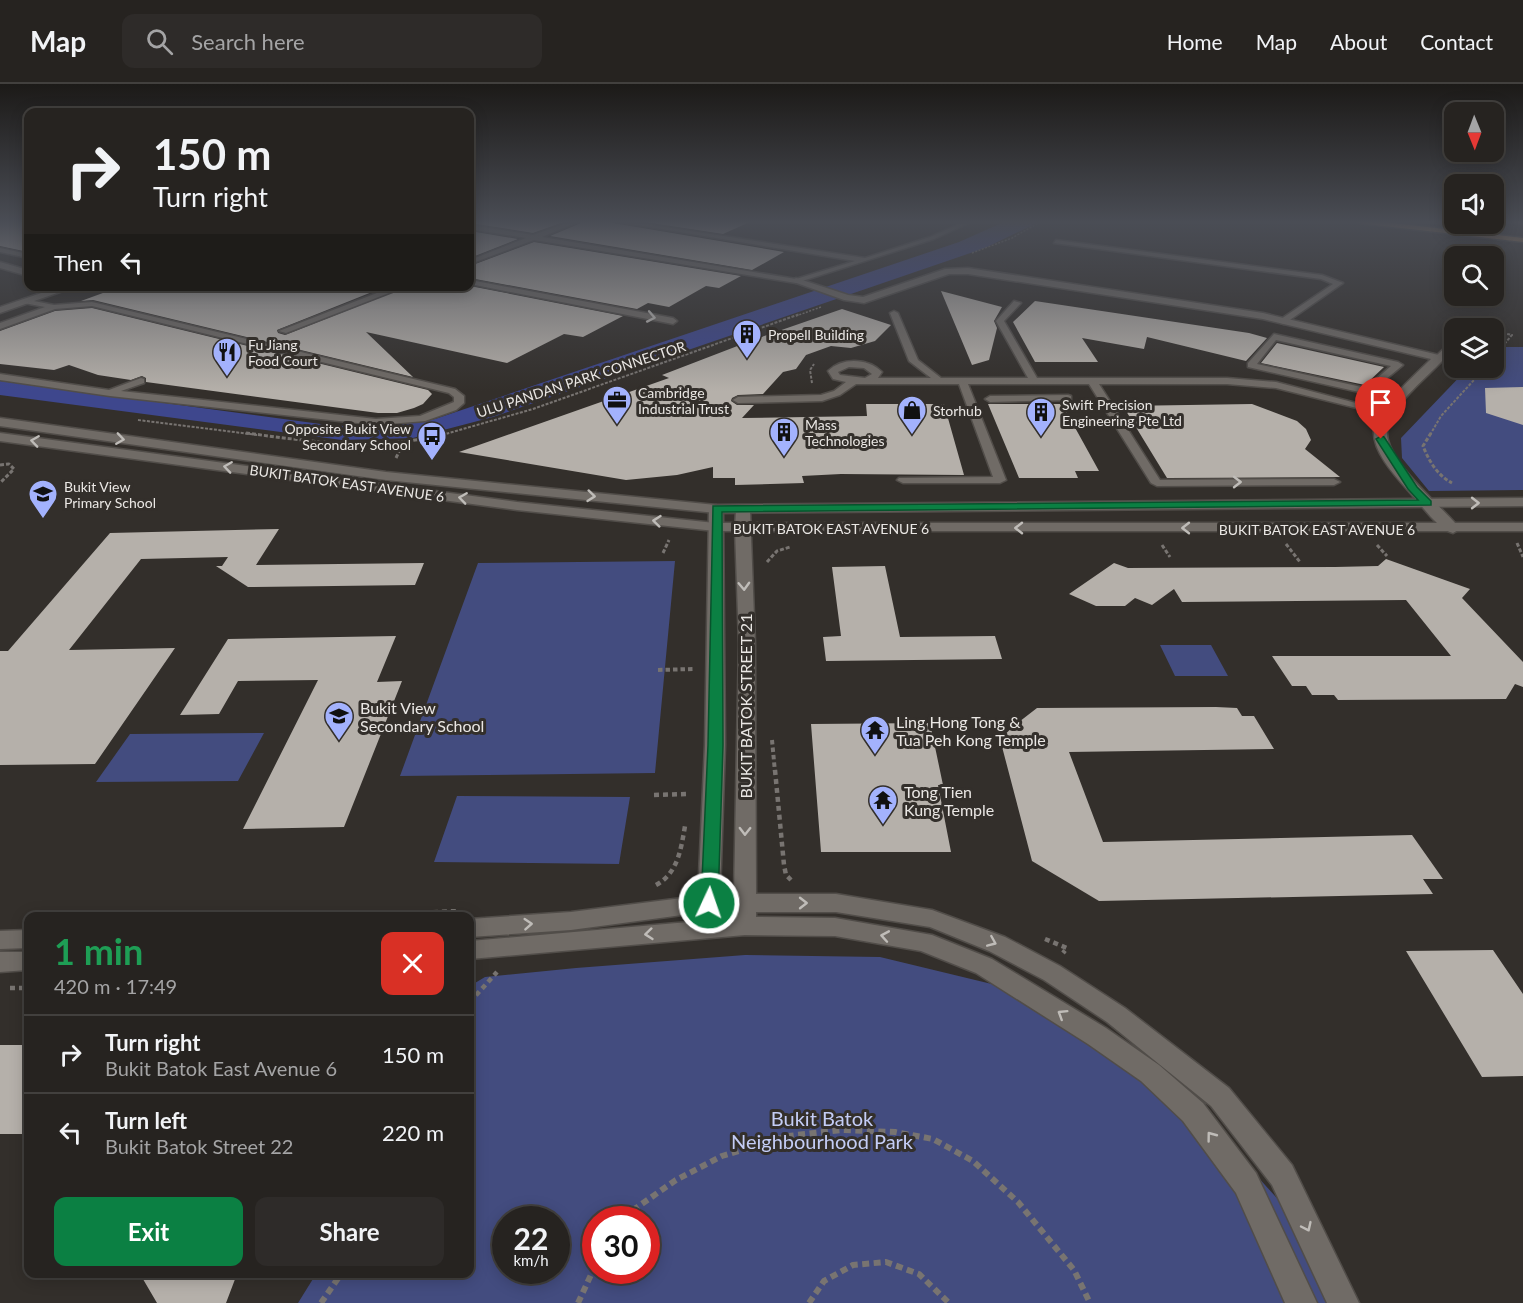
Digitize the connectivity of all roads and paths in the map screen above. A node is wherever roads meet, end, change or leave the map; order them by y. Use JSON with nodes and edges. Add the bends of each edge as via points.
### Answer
{"nodes":[{"id":1,"x":778,"y":278,"type":"edge"},
{"id":2,"x":806,"y":278,"type":"edge"},
{"id":3,"x":929,"y":278,"type":"edge"},
{"id":4,"x":1008,"y":278,"type":"edge"},
{"id":5,"x":1325,"y":278,"type":"edge"},
{"id":6,"x":796,"y":281,"type":"junction"},
{"id":7,"x":474,"y":283,"type":"edge"},
{"id":8,"x":34,"y":291,"type":"edge"},
{"id":9,"x":57,"y":291,"type":"edge"},
{"id":10,"x":390,"y":291,"type":"edge"},
{"id":11,"x":845,"y":298,"type":"junction"},
{"id":12,"x":27,"y":301,"type":"junction"},
{"id":13,"x":0,"y":302,"type":"edge"},
{"id":14,"x":1017,"y":303,"type":"dead end"},
{"id":15,"x":54,"y":307,"type":"junction"},
{"id":16,"x":0,"y":310,"type":"edge"},
{"id":17,"x":894,"y":313,"type":"dead end"},
{"id":18,"x":673,"y":321,"type":"dead end"},
{"id":19,"x":1284,"y":321,"type":"junction"},
{"id":20,"x":0,"y":326,"type":"edge"},
{"id":21,"x":283,"y":331,"type":"dead end"},
{"id":22,"x":1504,"y":333,"type":"edge"},
{"id":23,"x":1504,"y":344,"type":"edge"},
{"id":24,"x":1444,"y":352,"type":"edge"},
{"id":25,"x":1439,"y":358,"type":"junction"},
{"id":26,"x":1280,"y":372,"type":"junction"},
{"id":27,"x":0,"y":376,"type":"edge"},
{"id":28,"x":1476,"y":378,"type":"edge"},
{"id":29,"x":868,"y":380,"type":"junction"},
{"id":30,"x":141,"y":381,"type":"dead end"},
{"id":31,"x":854,"y":381,"type":"junction"},
{"id":32,"x":1092,"y":381,"type":"junction"},
{"id":33,"x":939,"y":382,"type":"junction"},
{"id":34,"x":963,"y":382,"type":"junction"},
{"id":35,"x":1035,"y":382,"type":"junction"},
{"id":36,"x":1059,"y":382,"type":"junction"},
{"id":37,"x":1276,"y":385,"type":"junction"},
{"id":38,"x":110,"y":393,"type":"junction"},
{"id":39,"x":990,"y":399,"type":"dead end"},
{"id":40,"x":738,"y":400,"type":"dead end"},
{"id":41,"x":1389,"y":413,"type":"junction"},
{"id":42,"x":129,"y":419,"type":"dead end"},
{"id":43,"x":0,"y":422,"type":"edge"},
{"id":44,"x":130,"y":424,"type":"dead end"},
{"id":45,"x":0,"y":437,"type":"edge"},
{"id":46,"x":326,"y":448,"type":"dead end"},
{"id":47,"x":396,"y":457,"type":"dead end"},
{"id":48,"x":407,"y":458,"type":"dead end"},
{"id":49,"x":0,"y":465,"type":"edge"},
{"id":50,"x":903,"y":480,"type":"dead end"},
{"id":51,"x":1334,"y":482,"type":"dead end"},
{"id":52,"x":0,"y":483,"type":"edge"},
{"id":53,"x":1452,"y":483,"type":"dead end"},
{"id":54,"x":1523,"y":502,"type":"edge"},
{"id":55,"x":1427,"y":503,"type":"junction"},
{"id":56,"x":716,"y":509,"type":"junction"},
{"id":57,"x":743,"y":510,"type":"junction"},
{"id":58,"x":715,"y":527,"type":"junction"},
{"id":59,"x":1523,"y":527,"type":"edge"},
{"id":60,"x":742,"y":529,"type":"junction"},
{"id":61,"x":1452,"y":529,"type":"junction"},
{"id":62,"x":660,"y":535,"type":"dead end"},
{"id":63,"x":1389,"y":543,"type":"dead end"},
{"id":64,"x":1150,"y":544,"type":"dead end"},
{"id":65,"x":1275,"y":544,"type":"dead end"},
{"id":66,"x":795,"y":545,"type":"dead end"},
{"id":67,"x":663,"y":553,"type":"dead end"},
{"id":68,"x":1387,"y":556,"type":"dead end"},
{"id":69,"x":1170,"y":557,"type":"dead end"},
{"id":70,"x":1300,"y":562,"type":"dead end"},
{"id":71,"x":766,"y":563,"type":"dead end"},
{"id":72,"x":694,"y":659,"type":"dead end"},
{"id":73,"x":690,"y":669,"type":"dead end"},
{"id":74,"x":658,"y":670,"type":"dead end"},
{"id":75,"x":693,"y":680,"type":"dead end"},
{"id":76,"x":771,"y":732,"type":"dead end"},
{"id":77,"x":689,"y":783,"type":"dead end"},
{"id":78,"x":688,"y":794,"type":"junction"},
{"id":79,"x":654,"y":795,"type":"dead end"},
{"id":80,"x":688,"y":803,"type":"dead end"},
{"id":81,"x":685,"y":822,"type":"dead end"},
{"id":82,"x":795,"y":884,"type":"dead end"},
{"id":83,"x":652,"y":887,"type":"dead end"},
{"id":84,"x":709,"y":903,"type":"junction"},
{"id":85,"x":745,"y":915,"type":"junction"},
{"id":86,"x":474,"y":920,"type":"edge"},
{"id":87,"x":707,"y":928,"type":"junction"},
{"id":88,"x":1041,"y":938,"type":"dead end"},
{"id":89,"x":24,"y":939,"type":"edge"},
{"id":90,"x":0,"y":940,"type":"edge"},
{"id":91,"x":1067,"y":948,"type":"dead end"},
{"id":92,"x":474,"y":950,"type":"edge"},
{"id":93,"x":24,"y":961,"type":"edge"},
{"id":94,"x":0,"y":962,"type":"edge"},
{"id":95,"x":0,"y":988,"type":"edge"},
{"id":96,"x":24,"y":988,"type":"edge"},
{"id":97,"x":1282,"y":1175,"type":"junction"},
{"id":98,"x":1246,"y":1183,"type":"junction"},
{"id":99,"x":639,"y":1206,"type":"edge"},
{"id":100,"x":338,"y":1278,"type":"edge"},
{"id":101,"x":587,"y":1284,"type":"edge"},
{"id":102,"x":321,"y":1303,"type":"edge"},
{"id":103,"x":578,"y":1303,"type":"edge"},
{"id":104,"x":809,"y":1303,"type":"edge"},
{"id":105,"x":949,"y":1303,"type":"edge"},
{"id":106,"x":1090,"y":1303,"type":"edge"},
{"id":107,"x":1301,"y":1303,"type":"edge"},
{"id":108,"x":1343,"y":1303,"type":"edge"}],
"edges":[{"from":1,"to":6,"type":"lane"},
{"from":2,"to":6,"type":"lane"},
{"from":3,"to":11,"type":"street","via":[[870,299]]},
{"from":4,"to":19,"type":"street"},
{"from":5,"to":19,"type":"lane","via":[[1340,283]]},
{"from":6,"to":11,"type":"street"},
{"from":7,"to":18,"type":"lane","one_way":true},
{"from":8,"to":13,"type":"street"},
{"from":9,"to":12,"type":"street"},
{"from":10,"to":21,"type":"lane"},
{"from":11,"to":42,"type":"path","name":"ULU PANDAN PARK CONNECTOR","via":[[533,410],[422,440],[341,445]]},
{"from":12,"to":15,"type":"lane"},
{"from":12,"to":16,"type":"street"},
{"from":14,"to":35,"type":"lane","via":[[1000,321]]},
{"from":15,"to":20,"type":"lane"},
{"from":15,"to":38,"type":"lane","via":[[92,304],[452,391],[459,396],[459,403],[421,419],[376,422]]},
{"from":17,"to":33,"type":"lane","via":[[914,361],[932,371]]},
{"from":19,"to":25,"type":"street"},
{"from":22,"to":23,"type":"path","via":[[1512,335]]},
{"from":24,"to":25,"type":"lane"},
{"from":25,"to":41,"type":"street"},
{"from":26,"to":26,"type":"lane","via":[[1368,391],[1398,365],[1274,337],[1251,365]]},
{"from":26,"to":37,"type":"lane","via":[[1275,378]]},
{"from":27,"to":38,"type":"lane"},
{"from":28,"to":53,"type":"path","via":[[1441,416],[1423,446],[1442,478]]},
{"from":29,"to":31,"type":"lane"},
{"from":29,"to":31,"type":"lane","via":[[878,372],[864,365],[844,365],[833,371],[836,377]]},
{"from":29,"to":33,"type":"lane"},
{"from":30,"to":38,"type":"lane"},
{"from":31,"to":40,"type":"lane","via":[[822,398]]},
{"from":32,"to":36,"type":"lane"},
{"from":32,"to":37,"type":"lane"},
{"from":32,"to":51,"type":"lane","one_way":true,"via":[[1157,483]]},
{"from":33,"to":34,"type":"lane"},
{"from":34,"to":35,"type":"lane"},
{"from":34,"to":50,"type":"lane","via":[[1000,480]]},
{"from":35,"to":36,"type":"lane"},
{"from":36,"to":39,"type":"lane","via":[[1070,401]]},
{"from":37,"to":41,"type":"lane"},
{"from":41,"to":55,"type":"street","via":[[1380,428],[1381,439],[1413,489]]},
{"from":43,"to":56,"type":"street","name":"BUKIT BATOK EAST AVENUE 6","one_way":true,"via":[[386,476]]},
{"from":44,"to":46,"type":"path"},
{"from":58,"to":45,"type":"street","name":"BUKIT BATOK EAST AVENUE 6","one_way":true,"via":[[517,506]]},
{"from":47,"to":48,"type":"path"},
{"from":49,"to":52,"type":"path","via":[[9,464],[14,469]]},
{"from":55,"to":54,"type":"street","name":"BUKIT BATOK EAST AVENUE 6","one_way":true},
{"from":55,"to":57,"type":"street","name":"BUKIT BATOK EAST AVENUE 6"},
{"from":55,"to":61,"type":"street"},
{"from":56,"to":57,"type":"street","name":"BUKIT BATOK EAST AVENUE 6"},
{"from":56,"to":58,"type":"street","name":"BUKIT BATOK STREET 21"},
{"from":57,"to":60,"type":"street","name":"BUKIT BATOK STREET 21"},
{"from":58,"to":60,"type":"street","name":"BUKIT BATOK EAST AVENUE 6"},
{"from":58,"to":84,"type":"street","name":"BUKIT BATOK STREET 21","via":[[717,677]]},
{"from":59,"to":61,"type":"street","name":"BUKIT BATOK EAST AVENUE 6"},
{"from":61,"to":60,"type":"street","name":"BUKIT BATOK EAST AVENUE 6","one_way":true},
{"from":60,"to":85,"type":"street","name":"BUKIT BATOK STREET 21","one_way":true,"via":[[747,644]]},
{"from":62,"to":67,"type":"path","via":[[670,538]]},
{"from":63,"to":68,"type":"path","via":[[1376,545]]},
{"from":64,"to":69,"type":"path","via":[[1165,545]]},
{"from":65,"to":70,"type":"path","via":[[1289,545]]},
{"from":66,"to":71,"type":"path","via":[[777,551]]},
{"from":72,"to":75,"type":"path"},
{"from":73,"to":74,"type":"path"},
{"from":76,"to":82,"type":"path","via":[[783,865]]},
{"from":77,"to":78,"type":"path"},
{"from":78,"to":79,"type":"path"},
{"from":78,"to":80,"type":"path"},
{"from":81,"to":83,"type":"path","via":[[678,862],[663,883]]},
{"from":84,"to":85,"type":"street"},
{"from":86,"to":84,"type":"street","one_way":true,"via":[[571,921]]},
{"from":84,"to":87,"type":"street","name":"BUKIT BATOK STREET 21"},
{"from":85,"to":87,"type":"street"},
{"from":85,"to":97,"type":"street","one_way":true,"via":[[836,903],[932,919],[997,944],[1052,973],[1116,1015],[1220,1096]]},
{"from":98,"to":85,"type":"street","one_way":true,"via":[[1193,1112],[1150,1073],[984,966],[924,942]]},
{"from":87,"to":92,"type":"street","one_way":true},
{"from":88,"to":91,"type":"path"},
{"from":89,"to":90,"type":"street"},
{"from":93,"to":94,"type":"street"},
{"from":95,"to":96,"type":"path"},
{"from":97,"to":98,"type":"lane"},
{"from":97,"to":108,"type":"street","one_way":true},
{"from":98,"to":107,"type":"street"},
{"from":99,"to":106,"type":"path","via":[[676,1180],[722,1156],[788,1136],[841,1130],[933,1139],[973,1161],[1018,1202],[1074,1270]]},
{"from":100,"to":102,"type":"path"},
{"from":101,"to":103,"type":"path"},
{"from":104,"to":105,"type":"path","via":[[824,1281],[853,1265],[886,1262],[920,1274]]}]}
